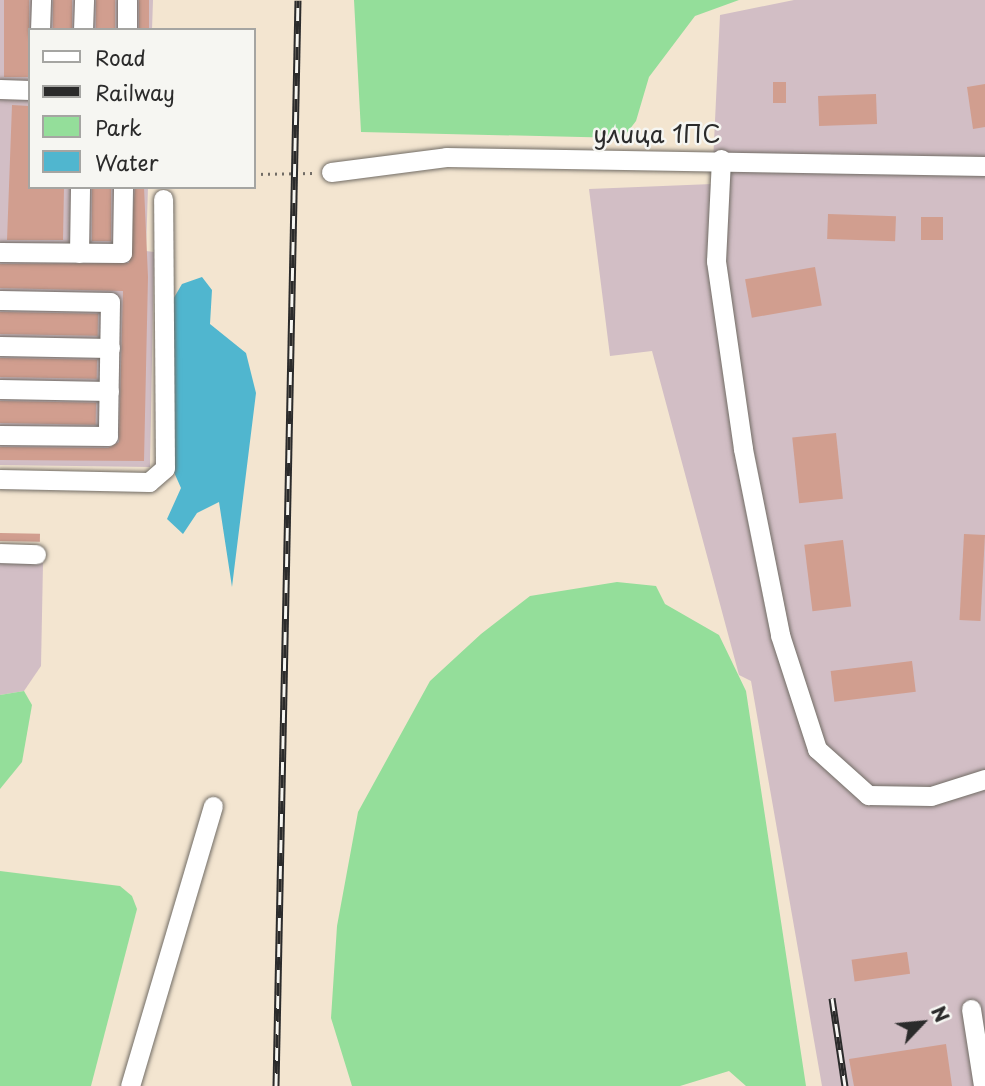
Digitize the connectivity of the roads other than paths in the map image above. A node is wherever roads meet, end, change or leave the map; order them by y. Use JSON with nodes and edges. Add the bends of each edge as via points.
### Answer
{"nodes":[{"id":1,"x":41,"y":0,"type":"edge"},
{"id":2,"x":84,"y":0,"type":"edge"},
{"id":3,"x":127,"y":0,"type":"edge"},
{"id":4,"x":40,"y":28,"type":"edge"},
{"id":5,"x":83,"y":28,"type":"edge"},
{"id":6,"x":127,"y":28,"type":"edge"},
{"id":7,"x":0,"y":89,"type":"edge"},
{"id":8,"x":28,"y":90,"type":"edge"},
{"id":9,"x":721,"y":159,"type":"junction"},
{"id":10,"x":985,"y":166,"type":"edge"},
{"id":11,"x":331,"y":172,"type":"road end"},
{"id":12,"x":80,"y":189,"type":"edge"},
{"id":13,"x":123,"y":189,"type":"edge"},
{"id":14,"x":163,"y":200,"type":"dead end"},
{"id":15,"x":0,"y":251,"type":"edge"},
{"id":16,"x":79,"y":253,"type":"junction"},
{"id":17,"x":0,"y":300,"type":"edge"},
{"id":18,"x":0,"y":346,"type":"edge"},
{"id":19,"x":110,"y":348,"type":"junction"},
{"id":20,"x":0,"y":389,"type":"edge"},
{"id":21,"x":109,"y":391,"type":"junction"},
{"id":22,"x":0,"y":435,"type":"edge"},
{"id":23,"x":0,"y":479,"type":"edge"},
{"id":24,"x":0,"y":553,"type":"edge"},
{"id":25,"x":36,"y":554,"type":"dead end"},
{"id":26,"x":985,"y":779,"type":"edge"},
{"id":27,"x":213,"y":806,"type":"dead end"},
{"id":28,"x":971,"y":1009,"type":"dead end"},
{"id":29,"x":130,"y":1086,"type":"edge"},
{"id":30,"x":983,"y":1086,"type":"edge"}],
"edges":[{"from":1,"to":4,"type":"street"},
{"from":2,"to":5,"type":"street"},
{"from":3,"to":6,"type":"street"},
{"from":7,"to":8,"type":"street"},
{"from":9,"to":10,"type":"street","name":"улица 1ПС"},
{"from":9,"to":11,"type":"street","name":"улица 1ПС","via":[[446,157]]},
{"from":9,"to":26,"type":"street","via":[[716,261],[743,449],[780,635],[817,749],[868,795],[931,796]]},
{"from":12,"to":16,"type":"street"},
{"from":13,"to":16,"type":"street","via":[[122,253]]},
{"from":14,"to":23,"type":"street","via":[[165,468],[149,482]]},
{"from":15,"to":16,"type":"street"},
{"from":17,"to":19,"type":"street","via":[[110,302]]},
{"from":18,"to":19,"type":"street"},
{"from":19,"to":21,"type":"street"},
{"from":20,"to":21,"type":"street"},
{"from":21,"to":22,"type":"street","via":[[108,436]]},
{"from":24,"to":25,"type":"street"},
{"from":27,"to":29,"type":"street"},
{"from":28,"to":30,"type":"street"}]}
